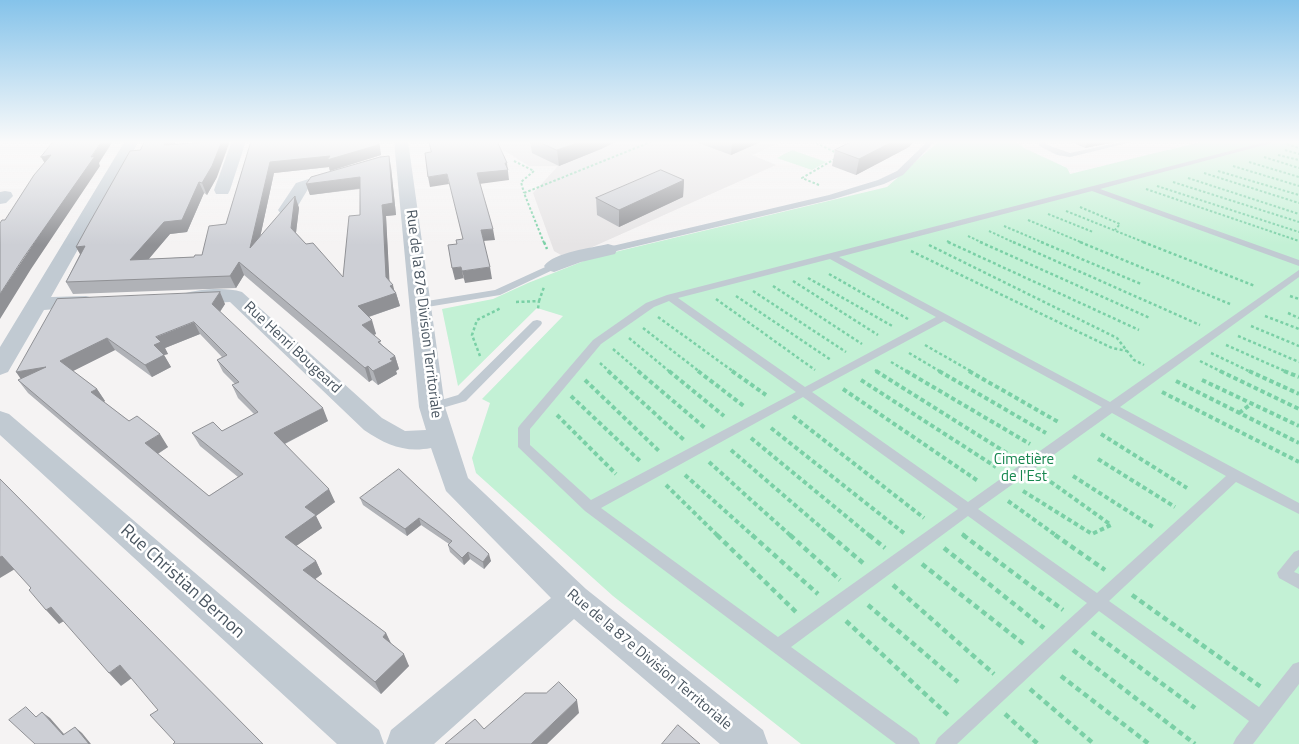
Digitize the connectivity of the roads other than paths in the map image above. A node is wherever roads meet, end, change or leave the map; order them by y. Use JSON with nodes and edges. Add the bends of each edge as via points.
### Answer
{"nodes":[{"id":1,"x":112,"y":176,"type":"edge"},
{"id":2,"x":227,"y":176,"type":"edge"},
{"id":3,"x":335,"y":176,"type":"edge"},
{"id":4,"x":405,"y":176,"type":"edge"},
{"id":5,"x":894,"y":176,"type":"edge"},
{"id":6,"x":1142,"y":176,"type":"edge"},
{"id":7,"x":1092,"y":189,"type":"junction"},
{"id":8,"x":222,"y":190,"type":"dead end"},
{"id":9,"x":286,"y":210,"type":"edge"},
{"id":10,"x":608,"y":250,"type":"joint"},
{"id":11,"x":831,"y":256,"type":"junction"},
{"id":12,"x":1299,"y":263,"type":"edge"},
{"id":13,"x":554,"y":266,"type":"joint"},
{"id":14,"x":1299,"y":273,"type":"edge"},
{"id":15,"x":670,"y":297,"type":"junction"},
{"id":16,"x":166,"y":299,"type":"edge"},
{"id":17,"x":107,"y":301,"type":"edge"},
{"id":18,"x":38,"y":304,"type":"junction"},
{"id":19,"x":421,"y":305,"type":"junction"},
{"id":20,"x":944,"y":318,"type":"junction"},
{"id":21,"x":537,"y":323,"type":"road end"},
{"id":22,"x":0,"y":367,"type":"edge"},
{"id":23,"x":804,"y":392,"type":"junction"},
{"id":24,"x":1111,"y":407,"type":"junction"},
{"id":25,"x":0,"y":420,"type":"edge"},
{"id":26,"x":437,"y":421,"type":"junction"},
{"id":27,"x":1236,"y":475,"type":"junction"},
{"id":28,"x":590,"y":507,"type":"junction"},
{"id":29,"x":968,"y":509,"type":"junction"},
{"id":30,"x":1299,"y":509,"type":"edge"},
{"id":31,"x":1299,"y":556,"type":"edge"},
{"id":32,"x":1299,"y":582,"type":"edge"},
{"id":33,"x":574,"y":599,"type":"junction"},
{"id":34,"x":1098,"y":602,"type":"junction"},
{"id":35,"x":778,"y":647,"type":"junction"},
{"id":36,"x":1299,"y":670,"type":"edge"},
{"id":37,"x":1261,"y":719,"type":"junction"},
{"id":38,"x":365,"y":744,"type":"edge"},
{"id":39,"x":405,"y":744,"type":"edge"},
{"id":40,"x":750,"y":744,"type":"edge"},
{"id":41,"x":911,"y":744,"type":"edge"},
{"id":42,"x":944,"y":744,"type":"edge"},
{"id":43,"x":1242,"y":744,"type":"edge"}],
"edges":[{"from":1,"to":18,"type":"street"},
{"from":2,"to":8,"type":"street"},
{"from":3,"to":9,"type":"street","via":[[302,186]]},
{"from":4,"to":19,"type":"street","name":"Rue de la 87e Division Territoriale"},
{"from":5,"to":10,"type":"lane","via":[[840,194]]},
{"from":6,"to":7,"type":"lane"},
{"from":7,"to":11,"type":"lane"},
{"from":7,"to":12,"type":"lane"},
{"from":10,"to":13,"type":"street","via":[[575,257]]},
{"from":11,"to":15,"type":"lane"},
{"from":11,"to":20,"type":"lane"},
{"from":13,"to":19,"type":"lane","via":[[497,293]]},
{"from":14,"to":24,"type":"lane"},
{"from":15,"to":23,"type":"lane"},
{"from":15,"to":28,"type":"lane","via":[[646,308],[601,339],[524,428],[524,447]]},
{"from":16,"to":26,"type":"street","name":"Rue Henri Bougeard","via":[[235,296],[373,424],[394,438],[412,442]]},
{"from":17,"to":18,"type":"street"},
{"from":18,"to":22,"type":"street"},
{"from":19,"to":26,"type":"street","name":"Rue de la 87e Division Territoriale"},
{"from":20,"to":23,"type":"lane"},
{"from":20,"to":24,"type":"lane"},
{"from":21,"to":26,"type":"lane"},
{"from":23,"to":28,"type":"lane"},
{"from":23,"to":29,"type":"lane"},
{"from":24,"to":27,"type":"lane"},
{"from":24,"to":29,"type":"lane","via":[[1028,466],[1014,482],[993,491]]},
{"from":25,"to":38,"type":"street","name":"Rue Christian Bernon"},
{"from":26,"to":33,"type":"street","name":"Rue de la 87e Division Territoriale","via":[[456,483]]},
{"from":27,"to":30,"type":"lane"},
{"from":27,"to":34,"type":"lane"},
{"from":28,"to":35,"type":"lane"},
{"from":29,"to":34,"type":"lane"},
{"from":29,"to":35,"type":"lane"},
{"from":31,"to":32,"type":"lane","via":[[1284,572]]},
{"from":33,"to":39,"type":"street"},
{"from":33,"to":40,"type":"street","name":"Rue de la 87e Division Territoriale"},
{"from":34,"to":37,"type":"lane"},
{"from":34,"to":42,"type":"lane"},
{"from":35,"to":41,"type":"lane"},
{"from":36,"to":37,"type":"lane"},
{"from":37,"to":43,"type":"lane"}]}
